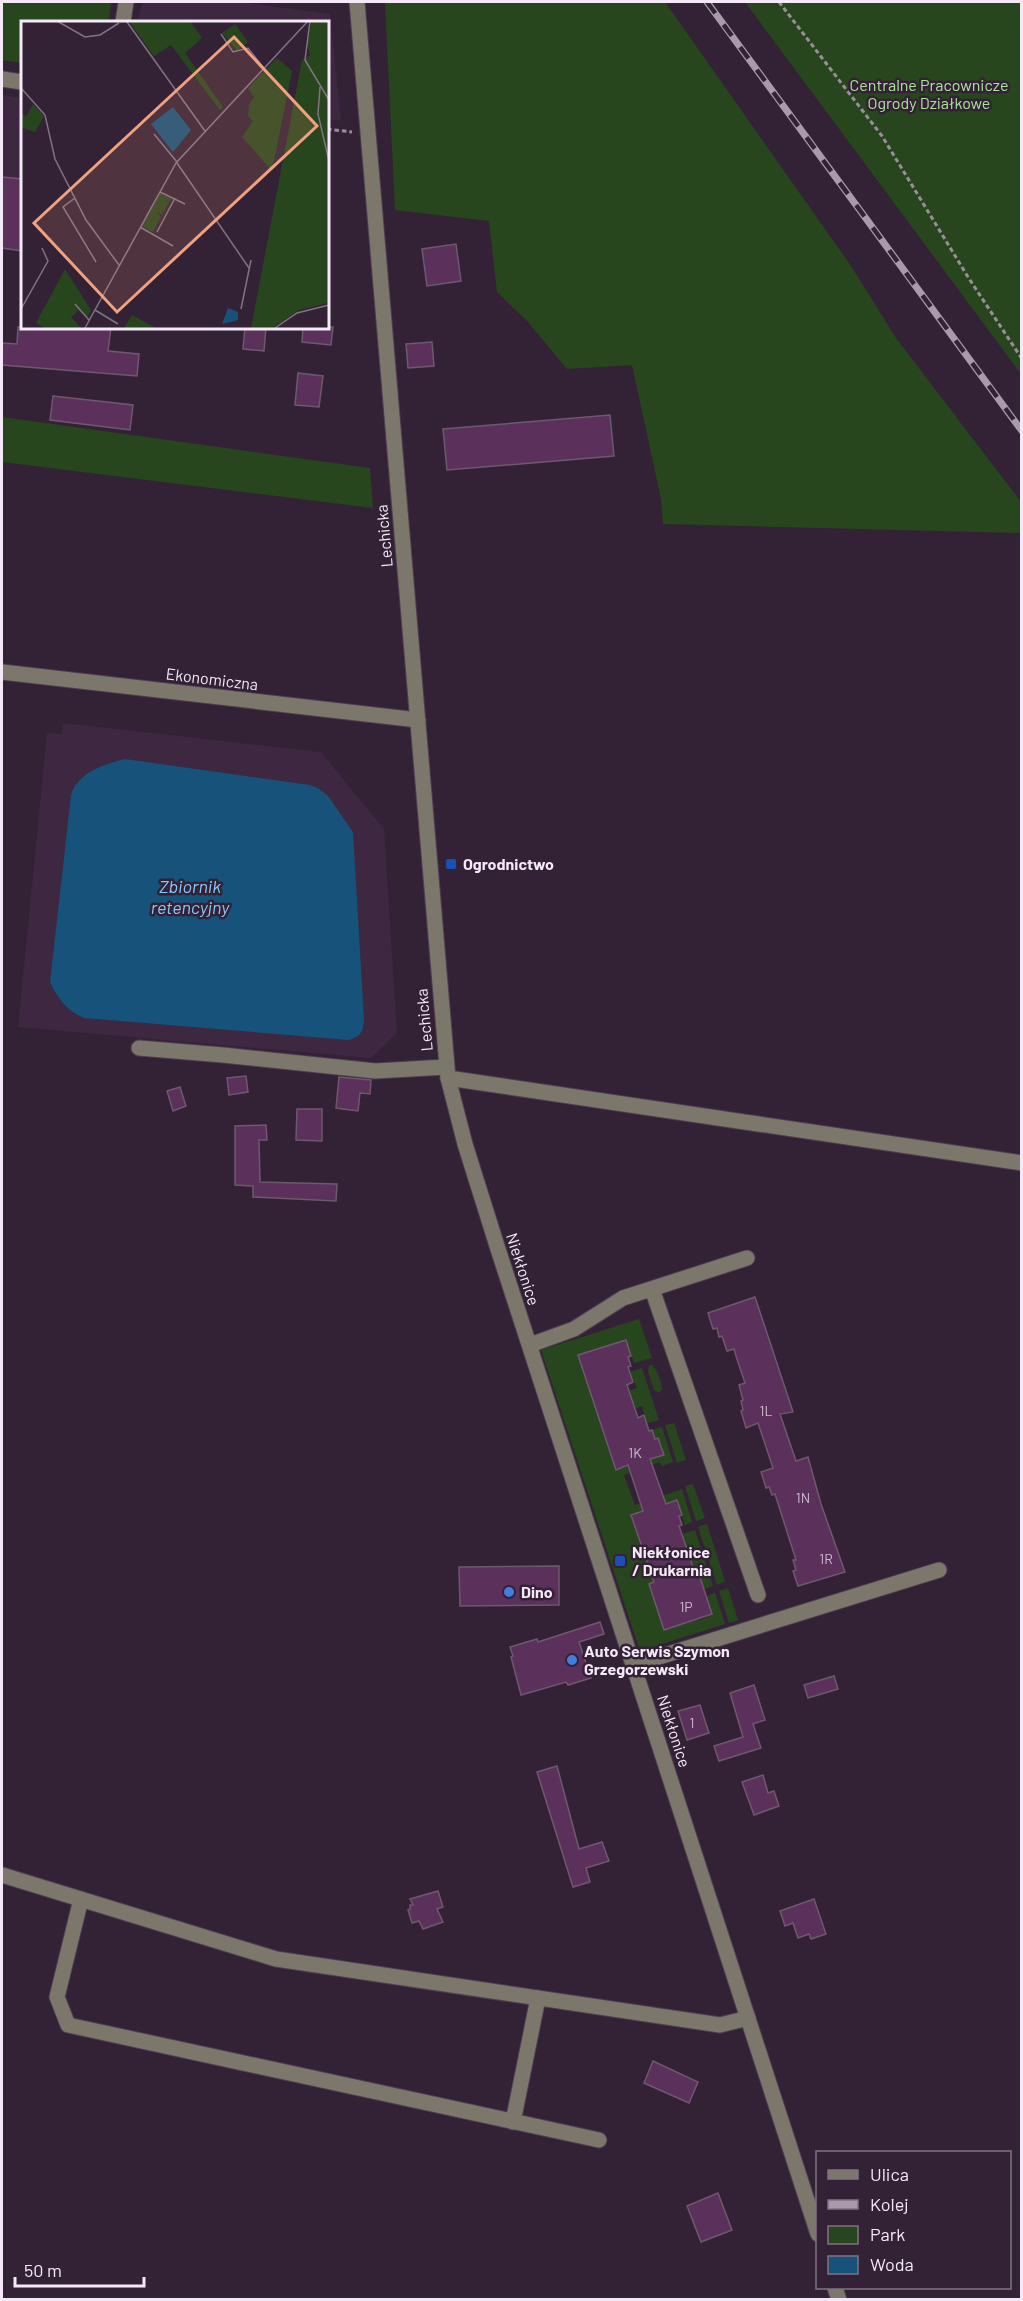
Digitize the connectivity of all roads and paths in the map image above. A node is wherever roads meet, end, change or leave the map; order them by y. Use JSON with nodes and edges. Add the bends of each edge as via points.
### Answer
{"nodes":[{"id":1,"x":126,"y":2,"type":"edge"},
{"id":2,"x":357,"y":2,"type":"edge"},
{"id":3,"x":779,"y":2,"type":"edge"},
{"id":4,"x":123,"y":21,"type":"edge"},
{"id":5,"x":2,"y":79,"type":"edge"},
{"id":6,"x":21,"y":82,"type":"edge"},
{"id":7,"x":328,"y":129,"type":"edge"},
{"id":8,"x":368,"y":134,"type":"junction"},
{"id":9,"x":1022,"y":359,"type":"edge"},
{"id":10,"x":2,"y":672,"type":"edge"},
{"id":11,"x":418,"y":720,"type":"junction"},
{"id":12,"x":139,"y":1048,"type":"dead end"},
{"id":13,"x":447,"y":1072,"type":"junction"},
{"id":14,"x":1022,"y":1163,"type":"edge"},
{"id":15,"x":747,"y":1258,"type":"dead end"},
{"id":16,"x":652,"y":1289,"type":"junction"},
{"id":17,"x":530,"y":1345,"type":"junction"},
{"id":18,"x":939,"y":1570,"type":"dead end"},
{"id":19,"x":759,"y":1595,"type":"dead end"},
{"id":20,"x":633,"y":1665,"type":"junction"},
{"id":21,"x":2,"y":1875,"type":"edge"},
{"id":22,"x":81,"y":1899,"type":"junction"},
{"id":23,"x":538,"y":1998,"type":"junction"},
{"id":24,"x":748,"y":2018,"type":"junction"},
{"id":25,"x":513,"y":2121,"type":"junction"},
{"id":26,"x":599,"y":2140,"type":"dead end"},
{"id":27,"x":816,"y":2228,"type":"edge"}],
"edges":[{"from":1,"to":4,"type":"street"},
{"from":2,"to":8,"type":"street","name":"Lechicka"},
{"from":3,"to":9,"type":"path","via":[[882,136]]},
{"from":5,"to":6,"type":"street"},
{"from":7,"to":8,"type":"path"},
{"from":8,"to":11,"type":"street","name":"Lechicka"},
{"from":10,"to":11,"type":"street","name":"Ekonomiczna"},
{"from":11,"to":13,"type":"street","name":"Lechicka"},
{"from":12,"to":13,"type":"street","via":[[375,1071]]},
{"from":13,"to":14,"type":"street"},
{"from":13,"to":17,"type":"street","name":"Niekłonice","via":[[465,1144]]},
{"from":15,"to":16,"type":"street"},
{"from":16,"to":17,"type":"street","via":[[623,1298],[574,1329]]},
{"from":16,"to":19,"type":"street"},
{"from":17,"to":20,"type":"street","name":"Niekłonice"},
{"from":18,"to":20,"type":"street"},
{"from":20,"to":24,"type":"street","name":"Niekłonice"},
{"from":21,"to":22,"type":"street"},
{"from":22,"to":23,"type":"street","via":[[276,1959]]},
{"from":22,"to":25,"type":"street","via":[[57,1997],[68,2025]]},
{"from":23,"to":24,"type":"street","via":[[720,2025]]},
{"from":23,"to":25,"type":"street"},
{"from":24,"to":27,"type":"street","name":"Niekłonice"},
{"from":25,"to":26,"type":"street"}]}
